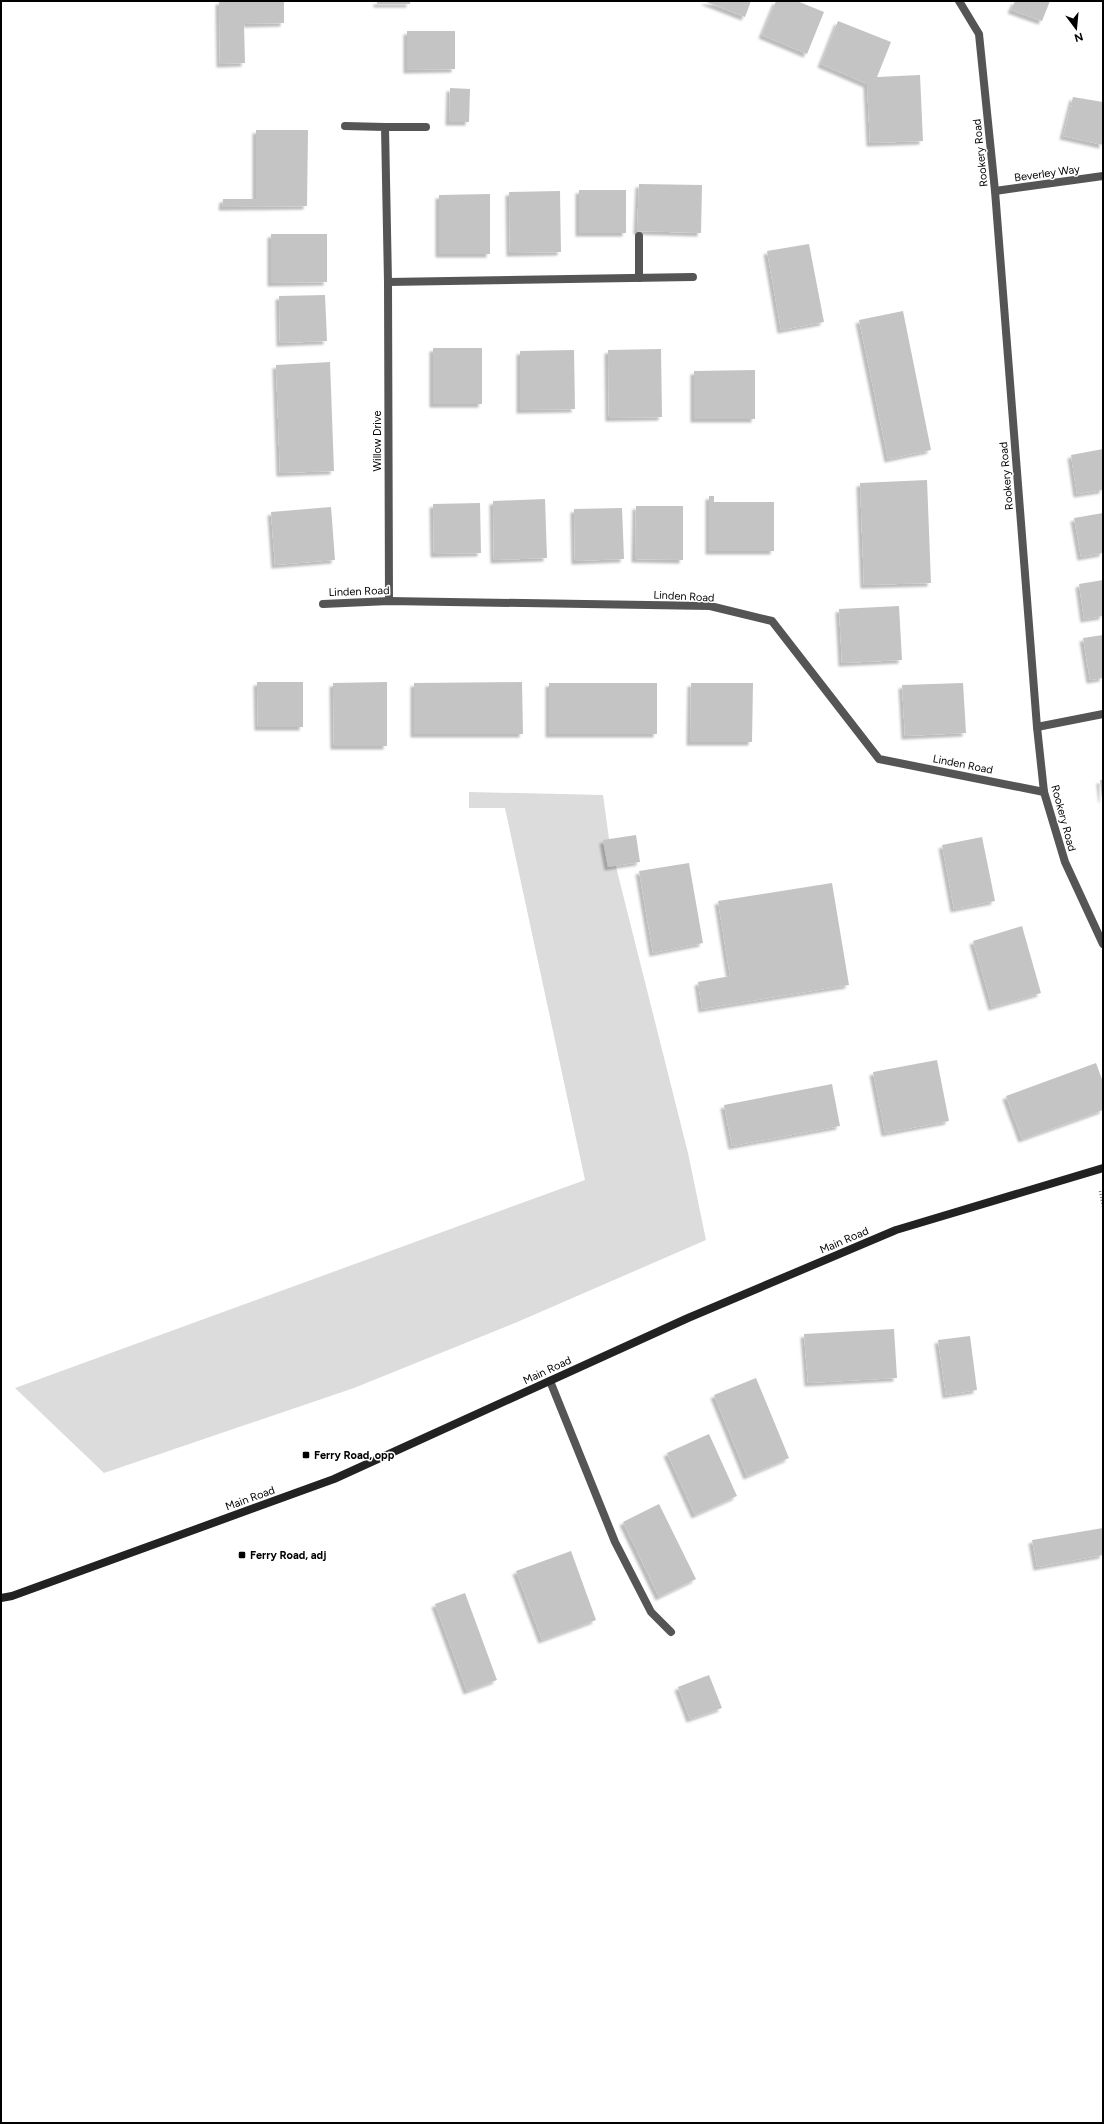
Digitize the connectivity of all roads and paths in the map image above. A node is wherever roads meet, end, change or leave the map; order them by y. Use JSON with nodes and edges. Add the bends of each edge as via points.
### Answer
{"nodes":[{"id":1,"x":959,"y":1,"type":"edge"},
{"id":2,"x":346,"y":126,"type":"dead end"},
{"id":3,"x":385,"y":127,"type":"junction"},
{"id":4,"x":426,"y":127,"type":"dead end"},
{"id":5,"x":1103,"y":176,"type":"edge"},
{"id":6,"x":995,"y":191,"type":"junction"},
{"id":7,"x":640,"y":236,"type":"dead end"},
{"id":8,"x":693,"y":277,"type":"dead end"},
{"id":9,"x":638,"y":278,"type":"junction"},
{"id":10,"x":388,"y":282,"type":"junction"},
{"id":11,"x":389,"y":601,"type":"junction"},
{"id":12,"x":323,"y":604,"type":"dead end"},
{"id":13,"x":1103,"y":714,"type":"edge"},
{"id":14,"x":1037,"y":727,"type":"junction"},
{"id":15,"x":1044,"y":792,"type":"junction"},
{"id":16,"x":1103,"y":944,"type":"edge"},
{"id":17,"x":1103,"y":1168,"type":"edge"},
{"id":18,"x":550,"y":1381,"type":"junction"},
{"id":19,"x":1,"y":1598,"type":"edge"},
{"id":20,"x":671,"y":1632,"type":"dead end"}],
"edges":[{"from":1,"to":6,"type":"street","name":"Rookery Road","via":[[979,34]]},
{"from":2,"to":3,"type":"street"},
{"from":3,"to":4,"type":"street"},
{"from":3,"to":10,"type":"street","name":"Willow Drive"},
{"from":5,"to":6,"type":"street","name":"Beverley Way"},
{"from":6,"to":14,"type":"street","name":"Rookery Road"},
{"from":7,"to":9,"type":"street"},
{"from":8,"to":9,"type":"street"},
{"from":9,"to":10,"type":"street"},
{"from":10,"to":11,"type":"street","name":"Willow Drive"},
{"from":11,"to":12,"type":"street","name":"Linden Road"},
{"from":11,"to":15,"type":"street","name":"Linden Road","via":[[710,606],[772,621],[878,759]]},
{"from":13,"to":14,"type":"street"},
{"from":14,"to":15,"type":"street","name":"Rookery Road"},
{"from":15,"to":16,"type":"street","name":"Rookery Road","via":[[1065,862]]},
{"from":17,"to":18,"type":"street","name":"Main Road","via":[[896,1230],[688,1318]]},
{"from":18,"to":19,"type":"street","name":"Main Road","via":[[334,1479]]},
{"from":18,"to":20,"type":"street","via":[[615,1542],[651,1612]]}]}
